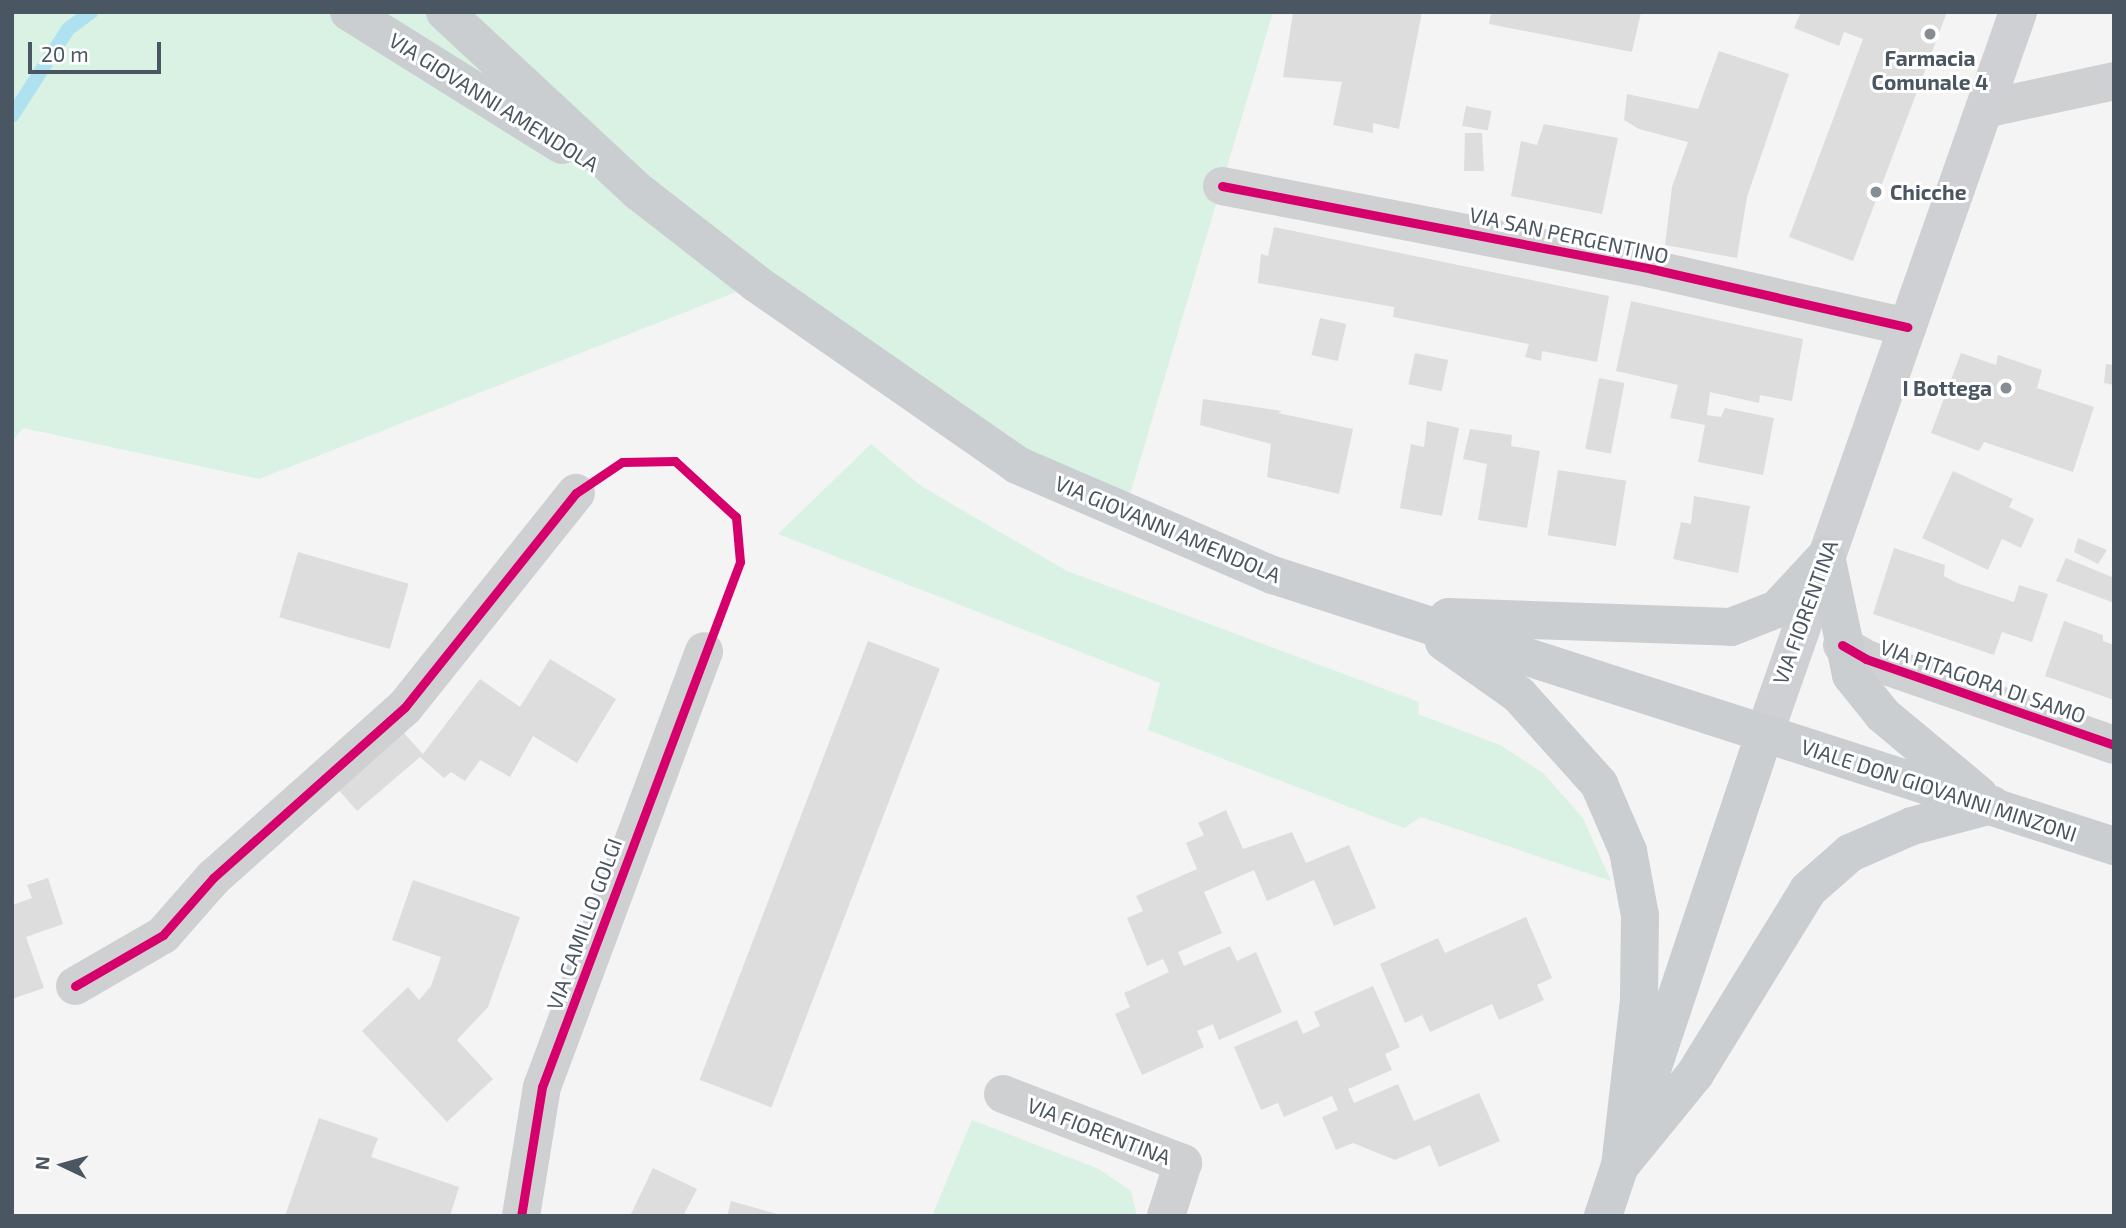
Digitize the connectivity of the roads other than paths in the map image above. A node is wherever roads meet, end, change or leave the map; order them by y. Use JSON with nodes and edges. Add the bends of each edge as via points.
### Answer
{"nodes":[{"id":1,"x":349,"y":12,"type":"edge"},
{"id":2,"x":445,"y":12,"type":"edge"},
{"id":3,"x":2018,"y":12,"type":"edge"},
{"id":4,"x":2114,"y":81,"type":"edge"},
{"id":5,"x":1985,"y":109,"type":"junction"},
{"id":6,"x":1222,"y":186,"type":"dead end"},
{"id":7,"x":639,"y":192,"type":"junction"},
{"id":8,"x":1908,"y":327,"type":"junction"},
{"id":9,"x":576,"y":493,"type":"dead end"},
{"id":10,"x":1826,"y":556,"type":"junction"},
{"id":11,"x":1408,"y":616,"type":"junction"},
{"id":12,"x":704,"y":650,"type":"dead end"},
{"id":13,"x":1854,"y":652,"type":"junction"},
{"id":14,"x":1763,"y":735,"type":"junction"},
{"id":15,"x":2114,"y":745,"type":"edge"},
{"id":16,"x":1992,"y":805,"type":"junction"},
{"id":17,"x":2114,"y":846,"type":"edge"},
{"id":18,"x":75,"y":986,"type":"dead end"},
{"id":19,"x":1003,"y":1094,"type":"dead end"},
{"id":20,"x":1620,"y":1166,"type":"junction"},
{"id":21,"x":522,"y":1216,"type":"edge"},
{"id":22,"x":1166,"y":1216,"type":"edge"},
{"id":23,"x":1602,"y":1216,"type":"edge"}],
"edges":[{"from":1,"to":7,"type":"main road","name":"VIA GIOVANNI AMENDOLA"},
{"from":2,"to":7,"type":"main road","name":"VIA GIOVANNI AMENDOLA"},
{"from":3,"to":5,"type":"main road","name":"VIA FIORENTINA"},
{"from":4,"to":5,"type":"street"},
{"from":5,"to":8,"type":"main road","name":"VIA FIORENTINA"},
{"from":6,"to":8,"type":"street","name":"VIA SAN PERGENTINO","via":[[1652,269]]},
{"from":7,"to":11,"type":"main road","name":"VIA GIOVANNI AMENDOLA","via":[[757,284],[1017,466],[1273,575]]},
{"from":8,"to":10,"type":"main road","name":"VIA FIORENTINA"},
{"from":9,"to":18,"type":"street","via":[[405,707],[213,878],[163,935]]},
{"from":10,"to":11,"type":"main road","via":[[1777,609],[1731,627]]},
{"from":10,"to":13,"type":"main road"},
{"from":10,"to":14,"type":"main road","name":"VIA FIORENTINA"},
{"from":11,"to":14,"type":"main road","name":"VIA GIOVANNI AMENDOLA"},
{"from":11,"to":20,"type":"main road","via":[[1519,695],[1599,784],[1628,850],[1640,916],[1639,1000]]},
{"from":12,"to":21,"type":"street","name":"VIA CAMILLO GOLGI","via":[[542,1087]]},
{"from":13,"to":15,"type":"street","name":"VIA PITAGORA DI SAMO"},
{"from":13,"to":16,"type":"main road","via":[[1851,675],[1883,715]]},
{"from":14,"to":16,"type":"main road","name":"VIALE DON GIOVANNI MINZONI"},
{"from":14,"to":20,"type":"main road","name":"VIA FIORENTINA"},
{"from":16,"to":17,"type":"main road","name":"VIALE DON GIOVANNI MINZONI"},
{"from":16,"to":20,"type":"main road","via":[[1912,826],[1850,853],[1808,890],[1695,1074]]},
{"from":19,"to":22,"type":"street","name":"VIA FIORENTINA","via":[[1183,1163]]},
{"from":20,"to":23,"type":"main road","name":"VIA FIORENTINA"}]}
